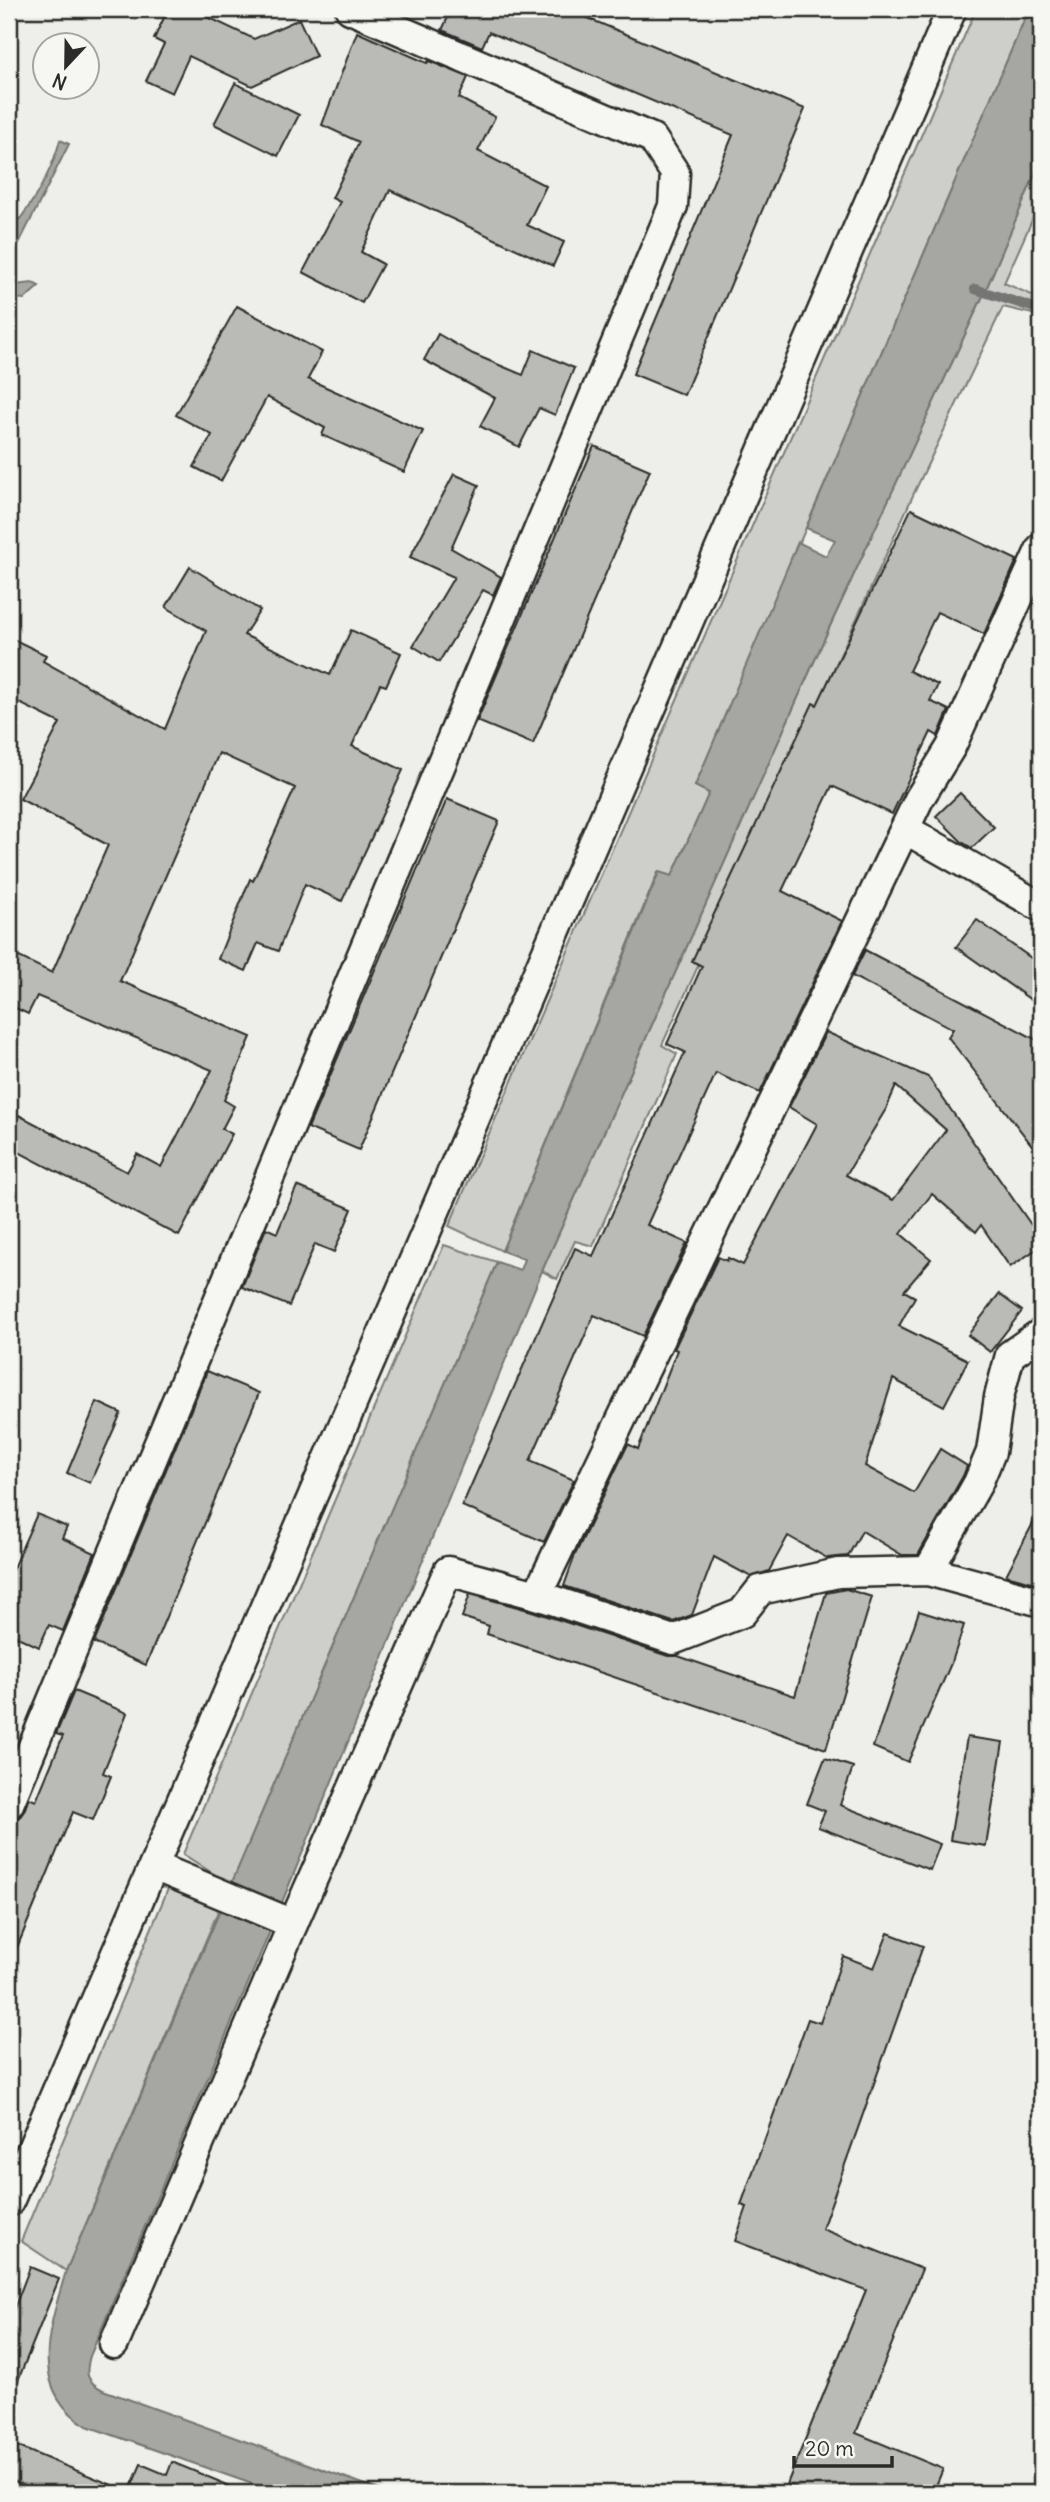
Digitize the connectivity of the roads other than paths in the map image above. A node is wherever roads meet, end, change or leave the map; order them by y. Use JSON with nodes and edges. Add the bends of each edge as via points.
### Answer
{"nodes":[{"id":1,"x":351,"y":9,"type":"edge"},
{"id":2,"x":953,"y":9,"type":"edge"},
{"id":3,"x":1041,"y":548,"type":"edge"},
{"id":4,"x":905,"y":829,"type":"junction"},
{"id":5,"x":1041,"y":907,"type":"edge"},
{"id":6,"x":1041,"y":1333,"type":"edge"},
{"id":7,"x":928,"y":1571,"type":"junction"},
{"id":8,"x":537,"y":1595,"type":"junction"},
{"id":9,"x":1041,"y":1602,"type":"edge"},
{"id":10,"x":9,"y":1804,"type":"edge"},
{"id":11,"x":154,"y":1866,"type":"junction"},
{"id":12,"x":293,"y":1924,"type":"junction"},
{"id":13,"x":9,"y":2202,"type":"edge"},
{"id":14,"x":114,"y":2344,"type":"dead end"}],
"edges":[{"from":1,"to":10,"type":"street","via":[[652,138],[675,173],[673,206]]},
{"from":2,"to":11,"type":"street"},
{"from":3,"to":4,"type":"street","via":[[951,747]]},
{"from":4,"to":5,"type":"street"},
{"from":4,"to":8,"type":"street"},
{"from":6,"to":7,"type":"street","via":[[1010,1355],[991,1452]]},
{"from":7,"to":8,"type":"street","via":[[838,1573],[760,1590],[742,1613],[673,1640]]},
{"from":7,"to":9,"type":"street"},
{"from":8,"to":12,"type":"street","via":[[448,1571]]},
{"from":11,"to":12,"type":"street"},
{"from":11,"to":13,"type":"street"},
{"from":12,"to":14,"type":"street"}]}
